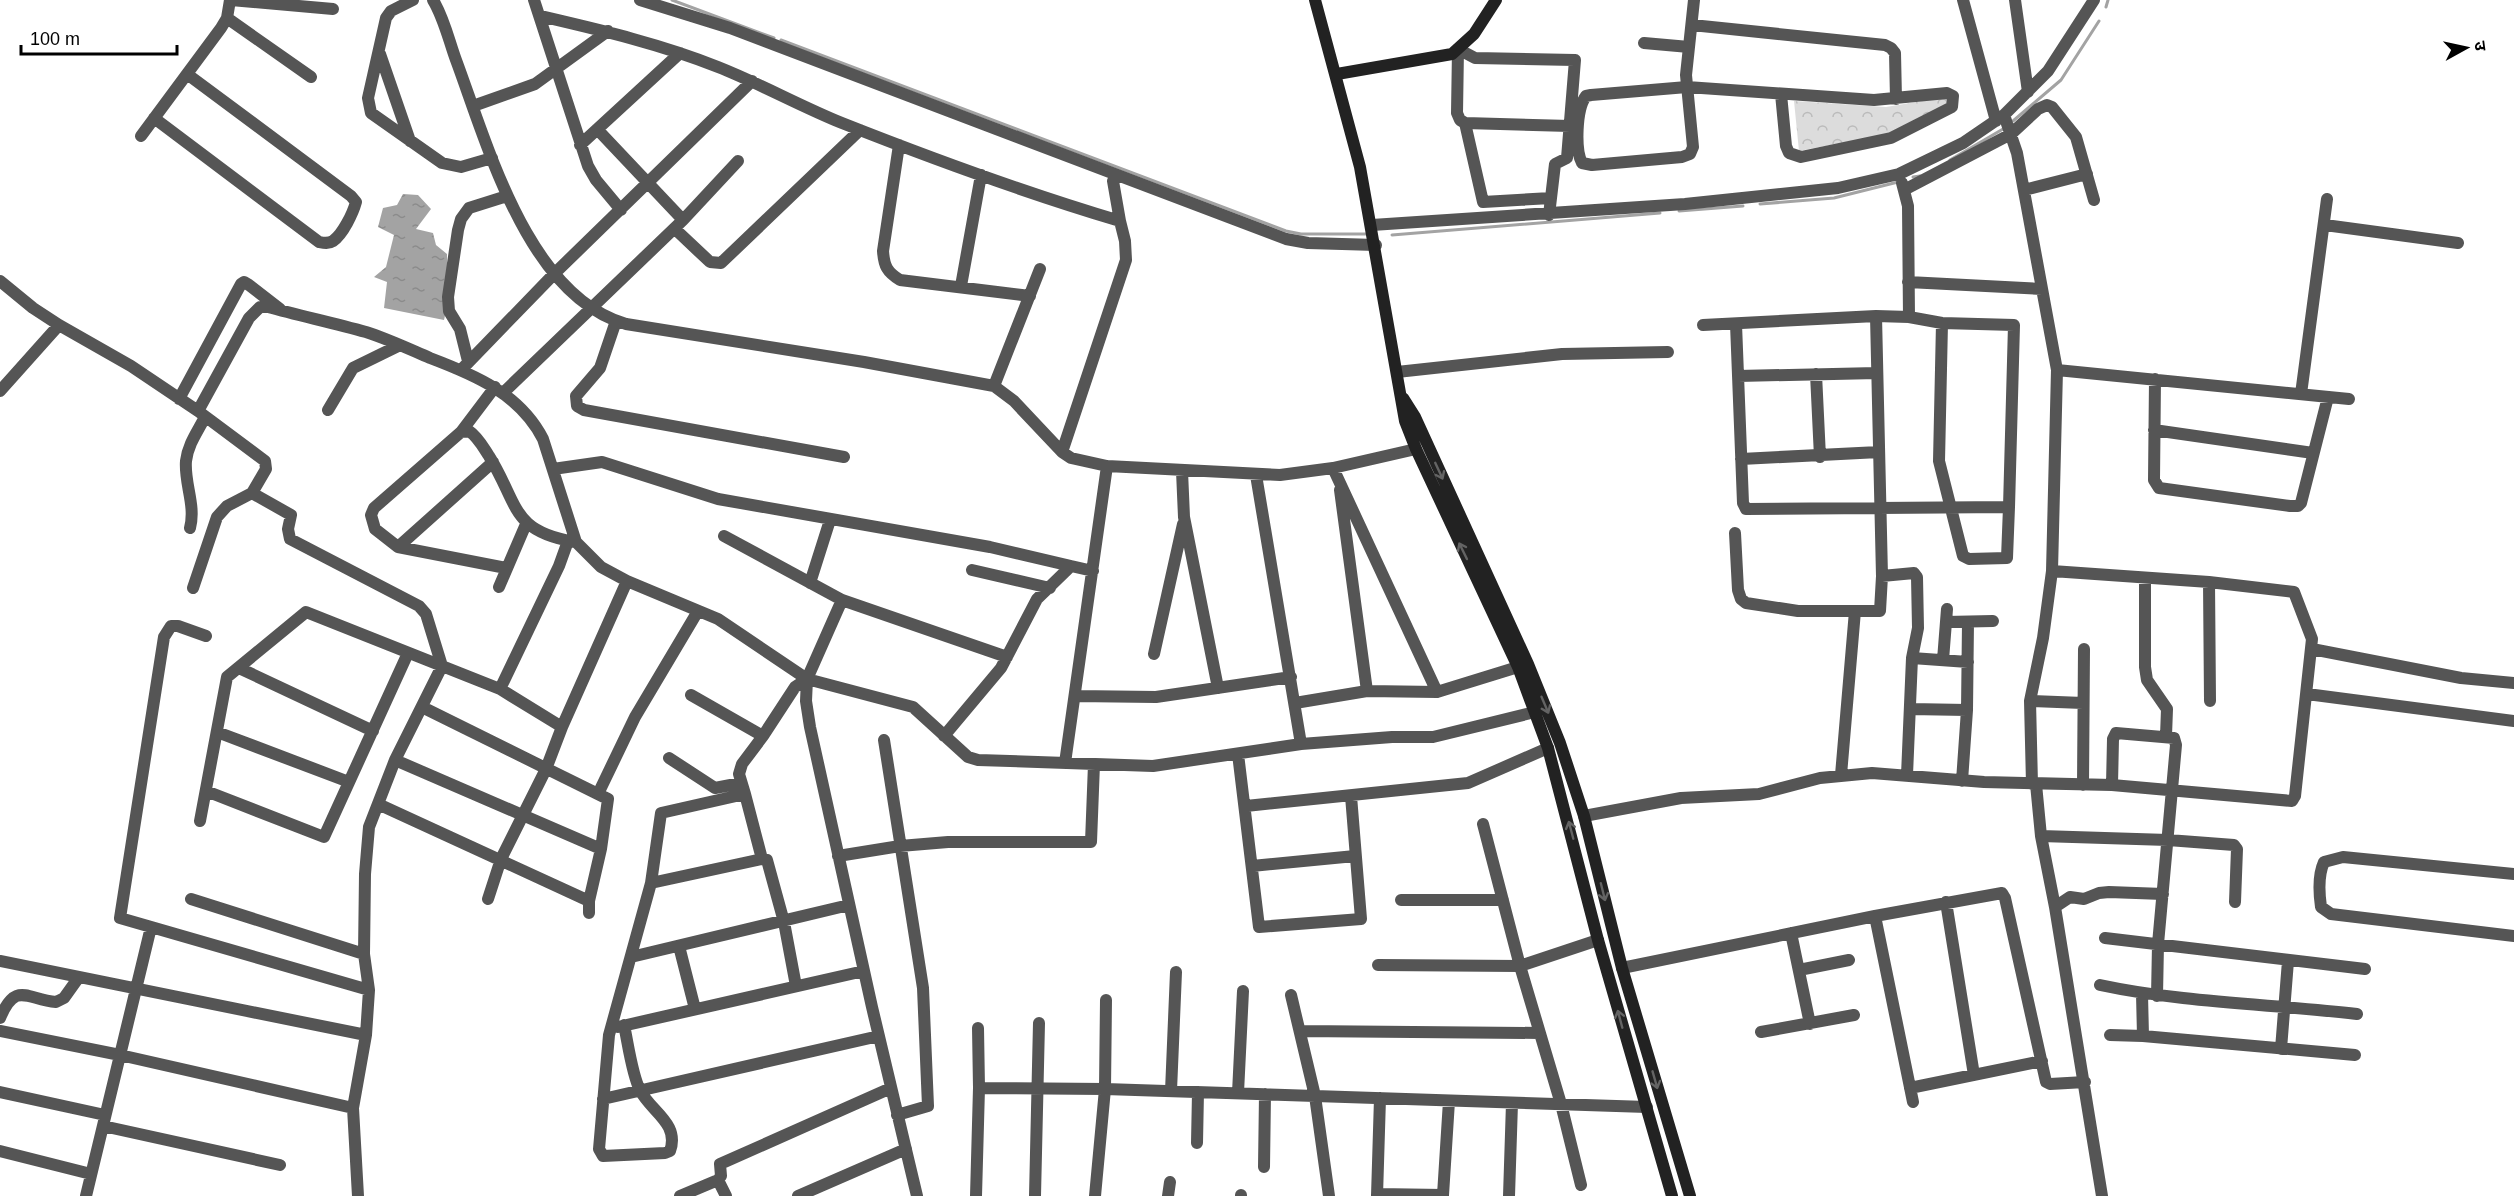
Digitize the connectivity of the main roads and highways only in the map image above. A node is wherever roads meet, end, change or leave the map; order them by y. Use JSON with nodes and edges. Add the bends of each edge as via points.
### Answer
{"nodes":[{"id":1,"x":1315,"y":0,"type":"edge"},
{"id":2,"x":1496,"y":0,"type":"edge"},
{"id":3,"x":1337,"y":74,"type":"junction"},
{"id":4,"x":1400,"y":392,"type":"junction"},
{"id":5,"x":1672,"y":1196,"type":"edge"},
{"id":6,"x":1690,"y":1196,"type":"edge"}],
"edges":[{"from":1,"to":3,"type":"main road"},
{"from":2,"to":3,"type":"main road","via":[[1474,34],[1452,54]]},
{"from":3,"to":4,"type":"main road","via":[[1376,245]]},
{"from":5,"to":4,"type":"main road","one_way":true,"via":[[1598,940],[1548,748],[1518,667],[1416,449],[1405,421]]},
{"from":4,"to":6,"type":"main road","one_way":true,"via":[[1528,664],[1560,743]]}]}
